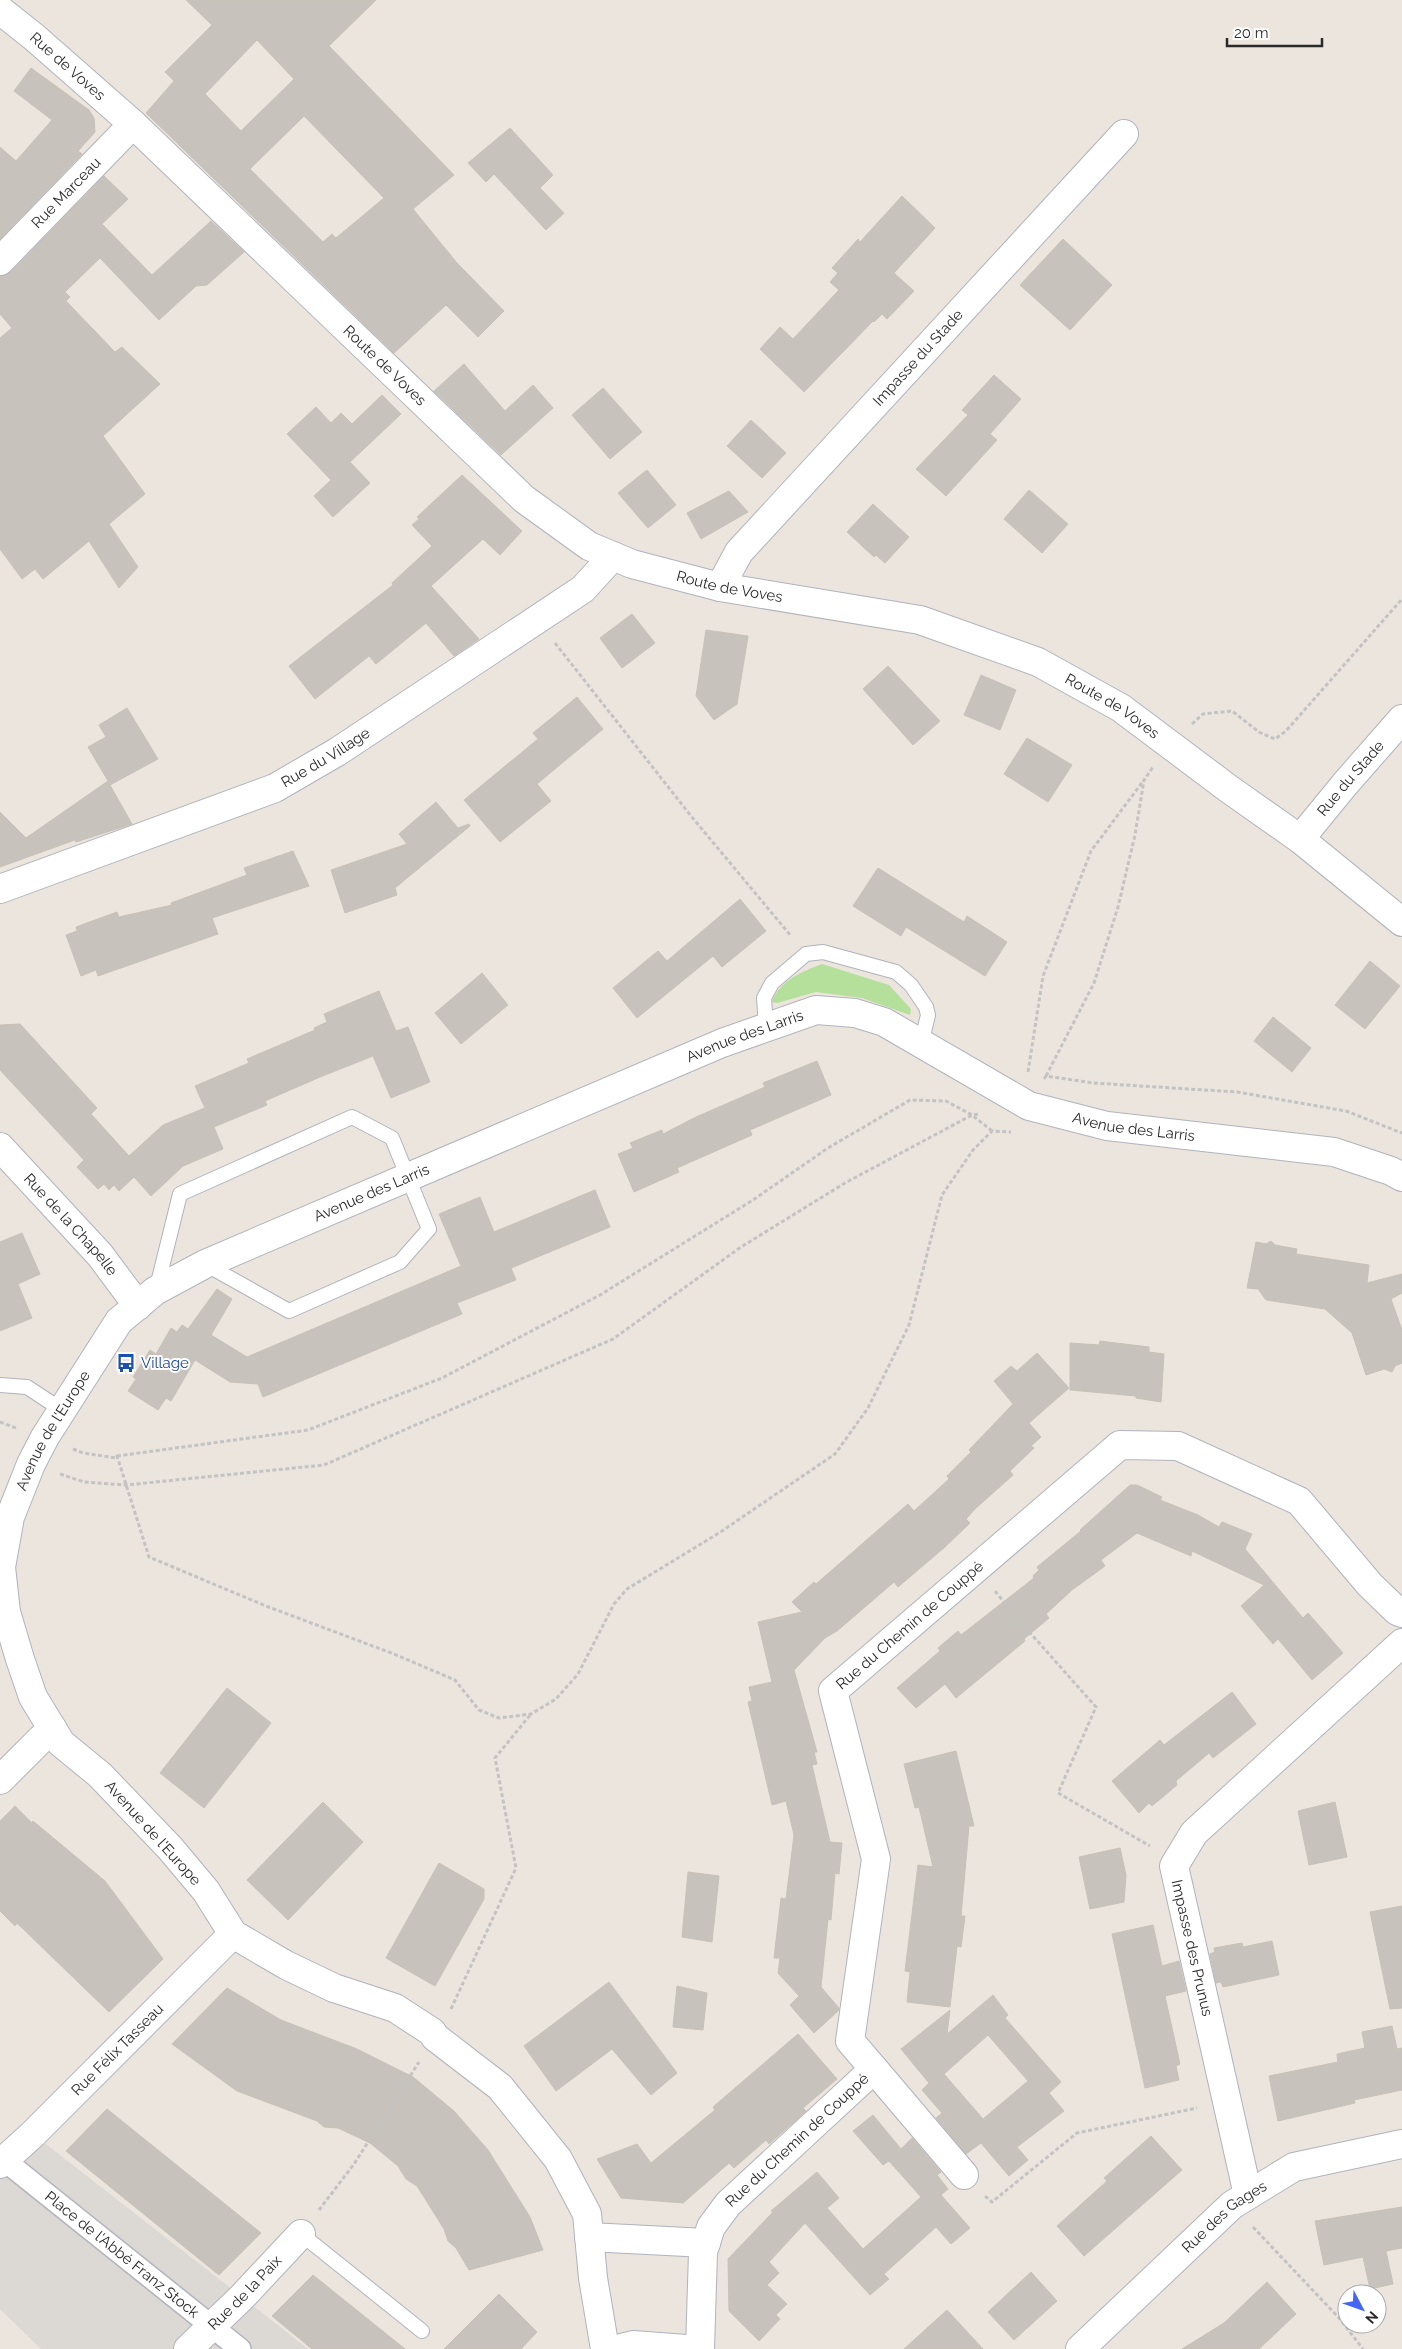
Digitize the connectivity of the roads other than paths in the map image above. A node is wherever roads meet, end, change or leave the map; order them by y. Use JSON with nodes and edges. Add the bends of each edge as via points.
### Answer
{"nodes":[{"id":1,"x":0,"y":10,"type":"edge"},
{"id":2,"x":133,"y":124,"type":"junction"},
{"id":3,"x":1124,"y":134,"type":"dead end"},
{"id":4,"x":0,"y":261,"type":"edge"},
{"id":5,"x":612,"y":556,"type":"junction"},
{"id":6,"x":720,"y":587,"type":"junction"},
{"id":7,"x":1402,"y":719,"type":"edge"},
{"id":8,"x":1300,"y":839,"type":"junction"},
{"id":9,"x":0,"y":889,"type":"edge"},
{"id":10,"x":1402,"y":922,"type":"edge"},
{"id":11,"x":766,"y":1027,"type":"junction"},
{"id":12,"x":921,"y":1044,"type":"junction"},
{"id":13,"x":0,"y":1147,"type":"edge"},
{"id":14,"x":409,"y":1176,"type":"junction"},
{"id":15,"x":1402,"y":1177,"type":"edge"},
{"id":16,"x":205,"y":1264,"type":"junction"},
{"id":17,"x":147,"y":1298,"type":"junction"},
{"id":18,"x":0,"y":1385,"type":"edge"},
{"id":19,"x":62,"y":1410,"type":"junction"},
{"id":20,"x":1402,"y":1613,"type":"edge"},
{"id":21,"x":1402,"y":1643,"type":"edge"},
{"id":22,"x":52,"y":1728,"type":"junction"},
{"id":23,"x":0,"y":1780,"type":"edge"},
{"id":24,"x":233,"y":1934,"type":"junction"},
{"id":25,"x":874,"y":2069,"type":"junction"},
{"id":26,"x":1402,"y":2144,"type":"edge"},
{"id":27,"x":2,"y":2162,"type":"edge"},
{"id":28,"x":964,"y":2175,"type":"road end"},
{"id":29,"x":1240,"y":2200,"type":"junction"},
{"id":30,"x":301,"y":2234,"type":"joint"},
{"id":31,"x":589,"y":2237,"type":"junction"},
{"id":32,"x":706,"y":2243,"type":"junction"},
{"id":33,"x":211,"y":2326,"type":"junction"},
{"id":34,"x":422,"y":2330,"type":"dead end"},
{"id":35,"x":188,"y":2349,"type":"edge"},
{"id":36,"x":240,"y":2349,"type":"edge"},
{"id":37,"x":604,"y":2349,"type":"edge"},
{"id":38,"x":617,"y":2349,"type":"edge"},
{"id":39,"x":686,"y":2349,"type":"edge"},
{"id":40,"x":700,"y":2349,"type":"edge"},
{"id":41,"x":1080,"y":2349,"type":"edge"}],
"edges":[{"from":1,"to":2,"type":"street","name":"Rue de Voves"},
{"from":2,"to":4,"type":"street","name":"Rue Marceau"},
{"from":2,"to":5,"type":"street","name":"Route de Voves","via":[[524,499],[589,546]]},
{"from":3,"to":6,"type":"street","name":"Impasse du Stade","via":[[739,552]]},
{"from":5,"to":6,"type":"street","name":"Route de Voves"},
{"from":5,"to":9,"type":"street","name":"Rue du Village","via":[[583,589],[337,752],[275,788]]},
{"from":6,"to":8,"type":"street","name":"Route de Voves","via":[[929,623],[1038,662],[1121,708]]},
{"from":7,"to":8,"type":"street","name":"Rue du Stade"},
{"from":8,"to":10,"type":"street","name":"Route de Voves"},
{"from":11,"to":12,"type":"street","name":"Avenue des Larris","via":[[816,1010],[855,1013],[884,1022]]},
{"from":11,"to":12,"type":"lane","via":[[764,998],[772,983],[806,954],[823,952],[896,972],[911,985],[928,1014]]},
{"from":11,"to":14,"type":"street","name":"Avenue des Larris","via":[[722,1042]]},
{"from":12,"to":15,"type":"street","name":"Avenue des Larris","via":[[1029,1106],[1107,1126],[1334,1152]]},
{"from":13,"to":17,"type":"street","name":"Rue de la Chapelle","via":[[100,1255]]},
{"from":14,"to":16,"type":"street","name":"Avenue des Larris"},
{"from":14,"to":16,"type":"lane","via":[[429,1229],[406,1256],[400,1262],[289,1311]]},
{"from":14,"to":17,"type":"lane","via":[[392,1138],[352,1117],[180,1194]]},
{"from":16,"to":17,"type":"street","name":"Avenue des Larris"},
{"from":17,"to":19,"type":"street","name":"Avenue de l'Europe","via":[[119,1321]]},
{"from":18,"to":19,"type":"lane","via":[[27,1388]]},
{"from":19,"to":22,"type":"street","name":"Avenue de l'Europe","via":[[31,1464],[10,1517],[1,1567],[6,1612],[20,1660],[33,1697]]},
{"from":20,"to":25,"type":"street","name":"Rue du Chemin de Couppé","via":[[1370,1585],[1299,1502],[1178,1446],[1120,1445],[833,1690],[876,1859],[850,2041]]},
{"from":21,"to":29,"type":"street","name":"Impasse des Prunus","via":[[1194,1833],[1174,1866],[1227,2102]]},
{"from":22,"to":23,"type":"street"},
{"from":22,"to":24,"type":"street","name":"Avenue de l'Europe","via":[[61,1743],[100,1774],[170,1848],[206,1892]]},
{"from":24,"to":27,"type":"street","name":"Rue Félix Tasseau"},
{"from":24,"to":31,"type":"street","name":"Avenue de l'Europe","via":[[334,1988],[395,2008],[432,2032],[500,2087],[558,2159],[587,2214]]},
{"from":25,"to":28,"type":"street"},
{"from":25,"to":32,"type":"street","name":"Rue du Chemin de Couppé","via":[[728,2204],[711,2228]]},
{"from":26,"to":29,"type":"street","name":"Rue des Gages","via":[[1294,2168]]},
{"from":27,"to":33,"type":"street","name":"Place de l'Abbé Franz Stock"},
{"from":29,"to":41,"type":"street","name":"Rue des Gages"},
{"from":30,"to":33,"type":"street","name":"Rue de la Paix"},
{"from":30,"to":34,"type":"lane"},
{"from":31,"to":32,"type":"street"},
{"from":31,"to":37,"type":"street","name":"Avenue de l'Europe"},
{"from":32,"to":40,"type":"street","name":"Rue du Chemin de Couppé"},
{"from":33,"to":35,"type":"street","name":"Rue de la Paix"},
{"from":33,"to":36,"type":"street","name":"Place de l'Abbé Franz Stock"},
{"from":38,"to":39,"type":"street","via":[[633,2345]]}]}
